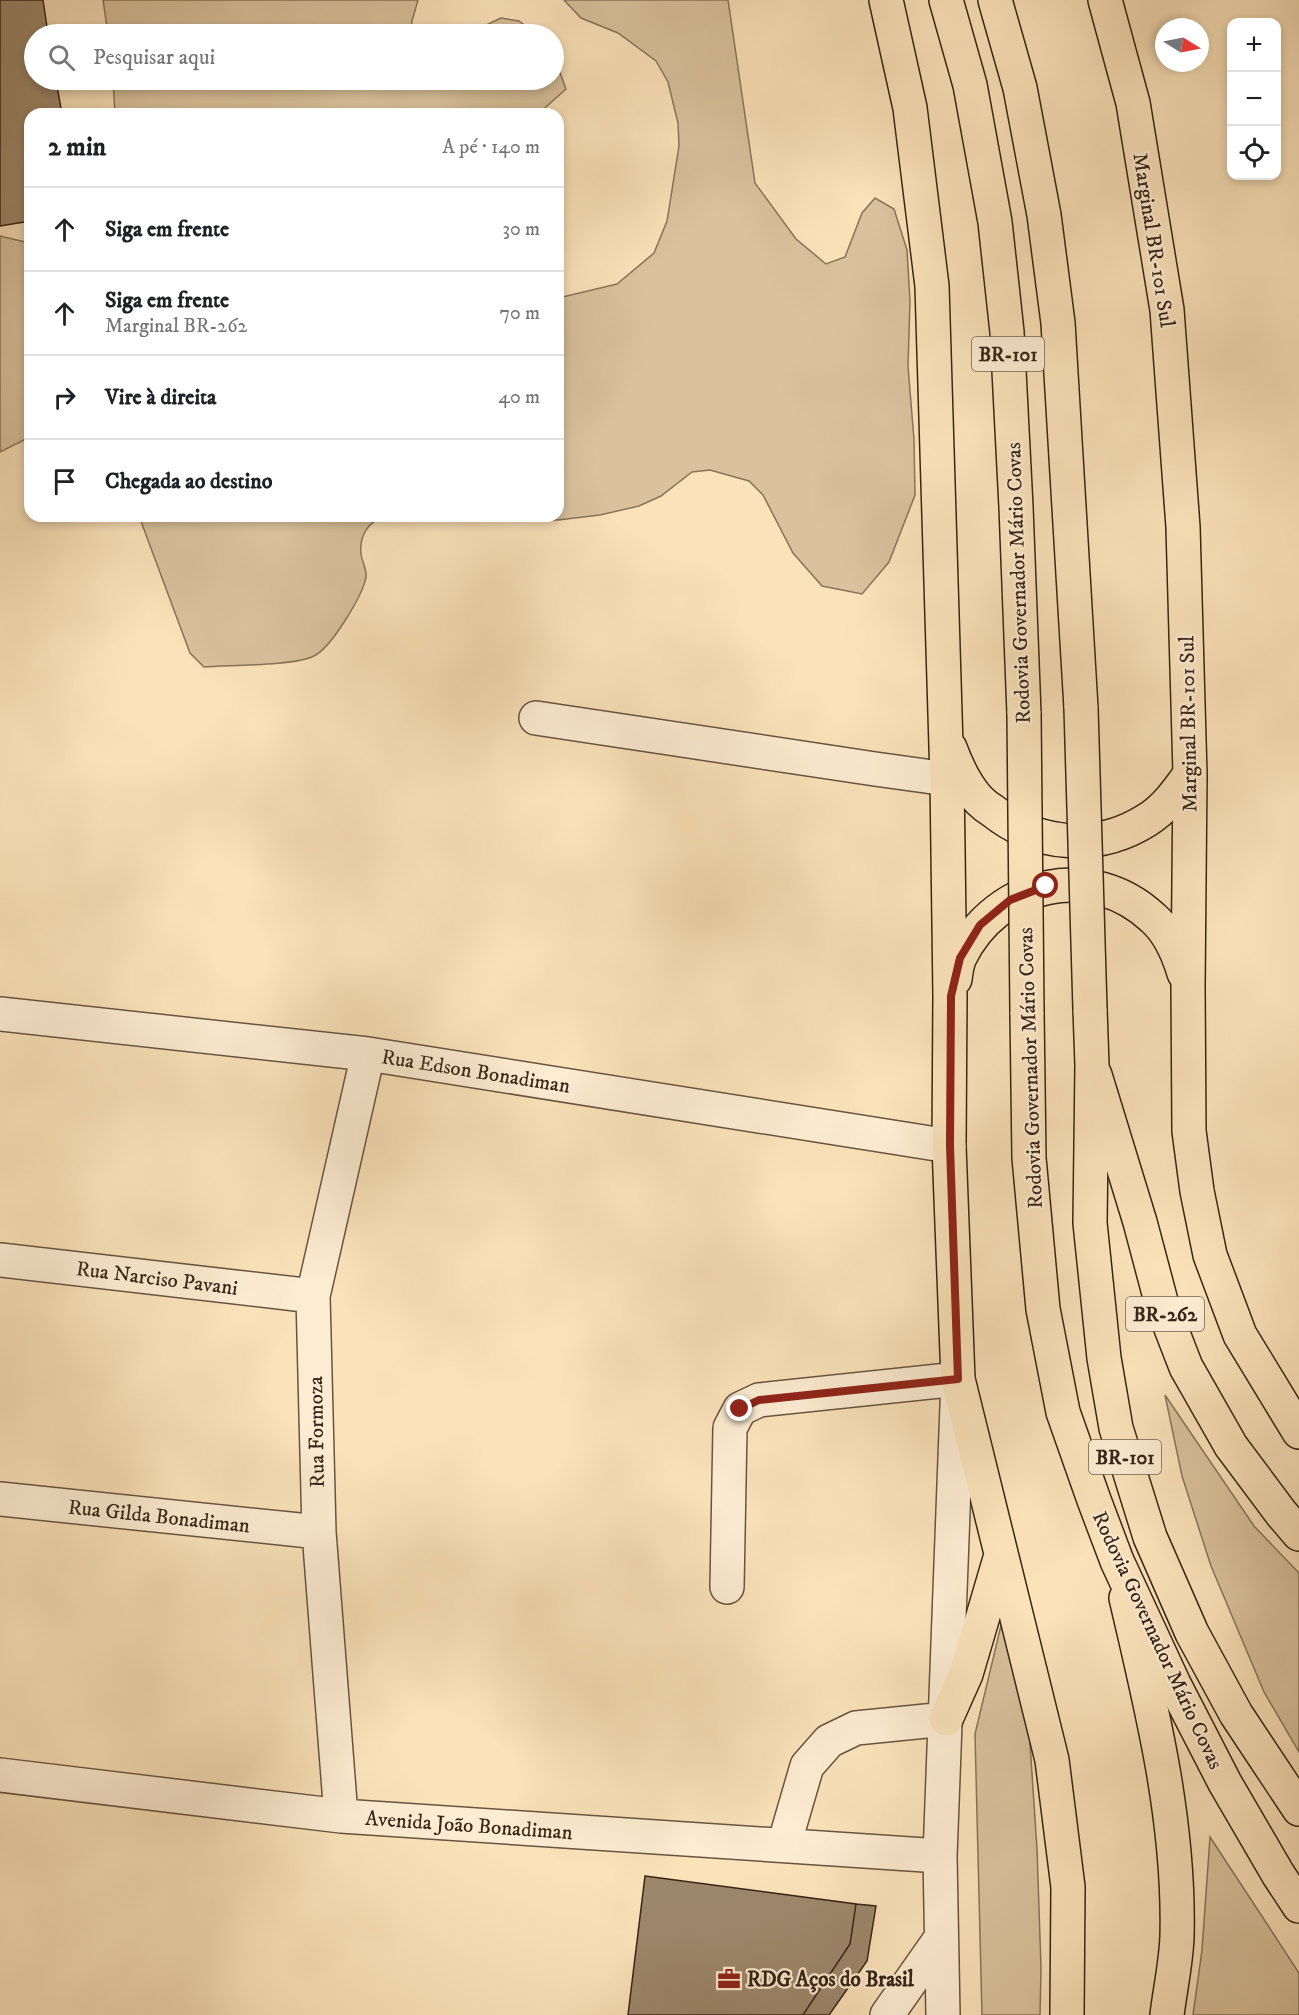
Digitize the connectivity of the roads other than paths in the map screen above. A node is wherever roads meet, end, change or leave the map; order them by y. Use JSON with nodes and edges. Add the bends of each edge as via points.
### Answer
{"nodes":[{"id":1,"x":886,"y":0,"type":"edge"},
{"id":2,"x":946,"y":0,"type":"edge"},
{"id":3,"x":995,"y":0,"type":"edge"},
{"id":4,"x":1105,"y":0,"type":"edge"},
{"id":5,"x":536,"y":718,"type":"dead end"},
{"id":6,"x":945,"y":733,"type":"junction"},
{"id":7,"x":1190,"y":774,"type":"junction"},
{"id":8,"x":947,"y":779,"type":"junction"},
{"id":9,"x":1188,"y":986,"type":"junction"},
{"id":10,"x":951,"y":996,"type":"junction"},
{"id":11,"x":0,"y":1014,"type":"edge"},
{"id":12,"x":368,"y":1054,"type":"junction"},
{"id":13,"x":1092,"y":1065,"type":"junction"},
{"id":14,"x":950,"y":1146,"type":"junction"},
{"id":15,"x":0,"y":1260,"type":"edge"},
{"id":16,"x":313,"y":1296,"type":"junction"},
{"id":17,"x":958,"y":1379,"type":"junction"},
{"id":18,"x":1299,"y":1432,"type":"edge"},
{"id":19,"x":0,"y":1499,"type":"edge"},
{"id":20,"x":319,"y":1532,"type":"junction"},
{"id":21,"x":1299,"y":1534,"type":"edge"},
{"id":22,"x":1002,"y":1553,"type":"junction"},
{"id":23,"x":1117,"y":1561,"type":"junction"},
{"id":24,"x":727,"y":1587,"type":"dead end"},
{"id":25,"x":946,"y":1719,"type":"junction"},
{"id":26,"x":0,"y":1775,"type":"edge"},
{"id":27,"x":1299,"y":1809,"type":"edge"},
{"id":28,"x":341,"y":1816,"type":"junction"},
{"id":29,"x":784,"y":1845,"type":"junction"},
{"id":30,"x":940,"y":1856,"type":"junction"},
{"id":31,"x":1299,"y":1906,"type":"edge"},
{"id":32,"x":941,"y":1938,"type":"junction"},
{"id":33,"x":887,"y":2015,"type":"edge"},
{"id":34,"x":943,"y":2015,"type":"edge"},
{"id":35,"x":1067,"y":2015,"type":"edge"},
{"id":36,"x":1167,"y":2015,"type":"edge"}],
"edges":[{"from":1,"to":6,"type":"main road","via":[[910,108],[932,286]]},
{"from":2,"to":23,"type":"main road","name":"Rodovia Governador Mário Covas","number":"BR-101","bridge":true,"via":[[970,85],[995,222],[1007,332],[1024,714],[1029,1158],[1042,1309],[1063,1412]]},
{"from":3,"to":13,"type":"main road","name":"Rodovia Governador Mário Covas","number":"BR-101","bridge":true,"via":[[1020,88],[1044,215],[1058,323],[1082,708]]},
{"from":4,"to":7,"type":"main road","name":"Marginal BR-101 Sul","via":[[1133,103],[1167,310],[1184,527]]},
{"from":5,"to":8,"type":"street"},
{"from":6,"to":7,"type":"main road","via":[[958,769],[979,801],[1009,824],[1045,838],[1083,841],[1120,834],[1148,819],[1172,799]]},
{"from":6,"to":8,"type":"main road"},
{"from":7,"to":9,"type":"main road","name":"Marginal BR-101 Sul"},
{"from":8,"to":10,"type":"main road"},
{"from":9,"to":10,"type":"main road","via":[[1177,950],[1154,918],[1122,896],[1085,885],[1046,886],[1010,900],[980,925],[960,958]]},
{"from":9,"to":18,"type":"main road","name":"Marginal BR-101 Sul","via":[[1190,1131],[1210,1255],[1240,1335]]},
{"from":10,"to":14,"type":"main road"},
{"from":11,"to":12,"type":"street","name":"Rua Edson Bonadiman"},
{"from":12,"to":14,"type":"street","name":"Rua Edson Bonadiman"},
{"from":12,"to":16,"type":"street","name":"Rua Formoza"},
{"from":13,"to":21,"type":"main road","number":"BR-262","via":[[1162,1305],[1186,1367],[1231,1446]]},
{"from":13,"to":27,"type":"main road","name":"Rodovia Governador Mário Covas","number":"BR-101","via":[[1090,1223],[1104,1358],[1116,1428],[1150,1537],[1191,1633],[1236,1714]]},
{"from":14,"to":17,"type":"main road"},
{"from":15,"to":16,"type":"street","name":"Rua Narciso Pavani"},
{"from":16,"to":20,"type":"street","name":"Rua Formoza"},
{"from":17,"to":22,"type":"main road"},
{"from":17,"to":24,"type":"street","via":[[759,1400],[740,1409],[730,1428]]},
{"from":17,"to":25,"type":"street"},
{"from":19,"to":20,"type":"street","name":"Rua Gilda Bonadiman"},
{"from":20,"to":28,"type":"street","name":"Rua Formoza"},
{"from":22,"to":25,"type":"main road","via":[[966,1674]]},
{"from":22,"to":35,"type":"main road","via":[[1052,1760],[1068,1887]]},
{"from":23,"to":31,"type":"main road","name":"Rodovia Governador Mário Covas","number":"BR-101","via":[[1225,1783]]},
{"from":23,"to":36,"type":"main road","via":[[1162,1760],[1174,1854],[1177,1938]]},
{"from":25,"to":29,"type":"street","via":[[856,1728],[829,1741],[807,1766]]},
{"from":25,"to":30,"type":"street"},
{"from":26,"to":28,"type":"street","name":"Avenida João Bonadiman"},
{"from":28,"to":29,"type":"street","name":"Avenida João Bonadiman"},
{"from":29,"to":30,"type":"street","name":"Avenida João Bonadiman"},
{"from":30,"to":32,"type":"street"},
{"from":32,"to":33,"type":"street"},
{"from":32,"to":34,"type":"street"}]}
